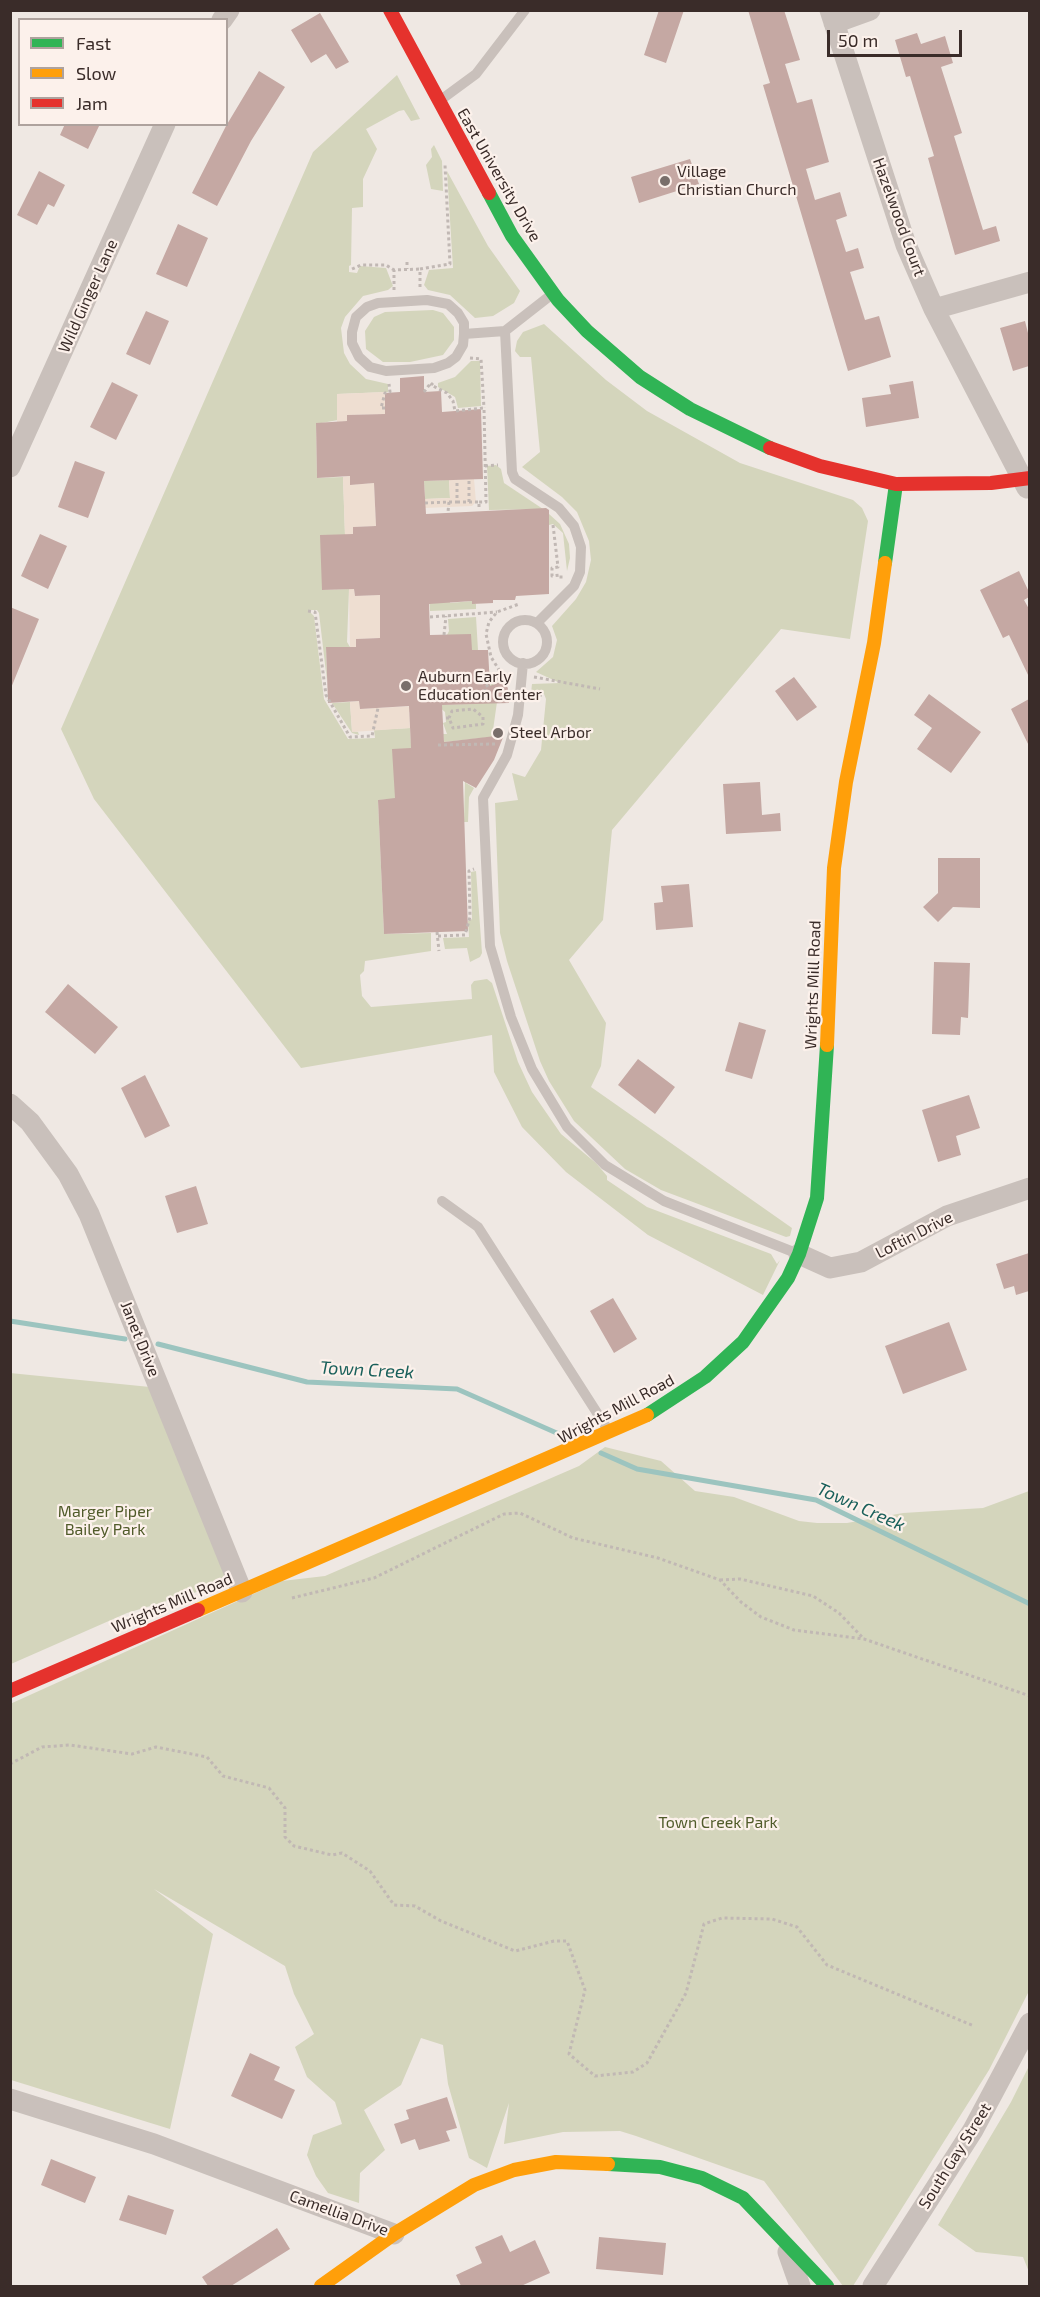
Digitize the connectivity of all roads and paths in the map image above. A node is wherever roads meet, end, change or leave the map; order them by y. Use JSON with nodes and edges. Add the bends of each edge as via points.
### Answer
{"nodes":[{"id":1,"x":390,"y":10,"type":"edge"},
{"id":2,"x":525,"y":10,"type":"edge"},
{"id":3,"x":870,"y":10,"type":"edge"},
{"id":4,"x":832,"y":17,"type":"edge"},
{"id":5,"x":438,"y":102,"type":"junction"},
{"id":6,"x":164,"y":126,"type":"edge"},
{"id":7,"x":445,"y":165,"type":"dead end"},
{"id":8,"x":407,"y":262,"type":"dead end"},
{"id":9,"x":352,"y":269,"type":"dead end"},
{"id":10,"x":407,"y":269,"type":"dead end"},
{"id":11,"x":394,"y":270,"type":"dead end"},
{"id":12,"x":1029,"y":282,"type":"edge"},
{"id":13,"x":420,"y":288,"type":"dead end"},
{"id":14,"x":553,"y":293,"type":"junction"},
{"id":15,"x":934,"y":309,"type":"junction"},
{"id":16,"x":505,"y":331,"type":"junction"},
{"id":17,"x":464,"y":334,"type":"junction"},
{"id":18,"x":464,"y":363,"type":"dead end"},
{"id":19,"x":424,"y":380,"type":"dead end"},
{"id":20,"x":440,"y":380,"type":"dead end"},
{"id":21,"x":399,"y":382,"type":"dead end"},
{"id":22,"x":431,"y":385,"type":"junction"},
{"id":23,"x":424,"y":392,"type":"dead end"},
{"id":24,"x":385,"y":408,"type":"dead end"},
{"id":25,"x":483,"y":408,"type":"junction"},
{"id":26,"x":10,"y":467,"type":"edge"},
{"id":27,"x":457,"y":480,"type":"dead end"},
{"id":28,"x":470,"y":480,"type":"dead end"},
{"id":29,"x":1027,"y":483,"type":"edge"},
{"id":30,"x":896,"y":484,"type":"junction"},
{"id":31,"x":449,"y":502,"type":"junction"},
{"id":32,"x":457,"y":502,"type":"junction"},
{"id":33,"x":469,"y":502,"type":"junction"},
{"id":34,"x":479,"y":502,"type":"junction"},
{"id":35,"x":425,"y":503,"type":"dead end"},
{"id":36,"x":479,"y":510,"type":"dead end"},
{"id":37,"x":448,"y":512,"type":"dead end"},
{"id":38,"x":553,"y":525,"type":"dead end"},
{"id":39,"x":561,"y":585,"type":"dead end"},
{"id":40,"x":519,"y":604,"type":"dead end"},
{"id":41,"x":308,"y":611,"type":"dead end"},
{"id":42,"x":496,"y":612,"type":"junction"},
{"id":43,"x":446,"y":616,"type":"junction"},
{"id":44,"x":430,"y":617,"type":"dead end"},
{"id":45,"x":537,"y":623,"type":"junction"},
{"id":46,"x":444,"y":635,"type":"dead end"},
{"id":47,"x":522,"y":663,"type":"junction"},
{"id":48,"x":504,"y":675,"type":"junction"},
{"id":49,"x":534,"y":676,"type":"dead end"},
{"id":50,"x":509,"y":686,"type":"dead end"},
{"id":51,"x":600,"y":689,"type":"dead end"},
{"id":52,"x":473,"y":698,"type":"dead end"},
{"id":53,"x":378,"y":708,"type":"dead end"},
{"id":54,"x":448,"y":718,"type":"joint"},
{"id":55,"x":500,"y":744,"type":"dead end"},
{"id":56,"x":438,"y":745,"type":"dead end"},
{"id":57,"x":437,"y":932,"type":"dead end"},
{"id":58,"x":439,"y":951,"type":"dead end"},
{"id":59,"x":10,"y":1104,"type":"edge"},
{"id":60,"x":1029,"y":1188,"type":"edge"},
{"id":61,"x":442,"y":1201,"type":"dead end"},
{"id":62,"x":799,"y":1254,"type":"junction"},
{"id":63,"x":610,"y":1433,"type":"junction"},
{"id":64,"x":720,"y":1580,"type":"junction"},
{"id":65,"x":242,"y":1592,"type":"junction"},
{"id":66,"x":291,"y":1598,"type":"dead end"},
{"id":67,"x":864,"y":1639,"type":"junction"},
{"id":68,"x":10,"y":1691,"type":"edge"},
{"id":69,"x":1029,"y":1696,"type":"edge"},
{"id":70,"x":10,"y":1764,"type":"edge"},
{"id":71,"x":1029,"y":2023,"type":"edge"},
{"id":72,"x":974,"y":2026,"type":"dead end"},
{"id":73,"x":10,"y":2099,"type":"edge"},
{"id":74,"x":394,"y":2235,"type":"junction"},
{"id":75,"x":784,"y":2243,"type":"junction"},
{"id":76,"x":321,"y":2286,"type":"edge"},
{"id":77,"x":800,"y":2286,"type":"edge"},
{"id":78,"x":827,"y":2286,"type":"edge"},
{"id":79,"x":873,"y":2286,"type":"edge"}],
"edges":[{"from":1,"to":5,"type":"street","name":"East University Drive"},
{"from":2,"to":5,"type":"lane","via":[[476,74]]},
{"from":3,"to":4,"type":"street"},
{"from":4,"to":15,"type":"street","name":"Hazelwood Court","via":[[906,245]]},
{"from":5,"to":14,"type":"street","name":"East University Drive","via":[[512,236]]},
{"from":6,"to":26,"type":"street","name":"Wild Ginger Lane"},
{"from":7,"to":13,"type":"path","via":[[450,264],[420,268]]},
{"from":8,"to":10,"type":"path"},
{"from":9,"to":11,"type":"path","via":[[386,265]]},
{"from":12,"to":15,"type":"street"},
{"from":14,"to":16,"type":"lane"},
{"from":14,"to":30,"type":"street","name":"East University Drive","via":[[621,362],[690,409],[787,455]]},
{"from":15,"to":29,"type":"street","name":"Hazelwood Court"},
{"from":16,"to":17,"type":"lane"},
{"from":16,"to":45,"type":"lane","via":[[512,472],[515,479],[559,508],[574,526],[581,547],[580,572],[574,586]]},
{"from":17,"to":17,"type":"lane","via":[[464,323],[448,304],[427,300],[378,303],[356,317],[352,343],[370,367],[386,371],[434,368],[456,357]]},
{"from":18,"to":25,"type":"path","via":[[468,358],[482,359]]},
{"from":19,"to":22,"type":"path"},
{"from":20,"to":22,"type":"path"},
{"from":21,"to":24,"type":"path","via":[[389,382],[390,392],[384,393],[381,408]]},
{"from":22,"to":23,"type":"path"},
{"from":22,"to":25,"type":"path","via":[[447,393],[455,411]]},
{"from":25,"to":34,"type":"path","via":[[486,502]]},
{"from":27,"to":32,"type":"path"},
{"from":28,"to":33,"type":"path"},
{"from":29,"to":30,"type":"street","name":"East University Drive"},
{"from":30,"to":62,"type":"street","name":"Wrights Mill Road","via":[[874,643],[846,782],[834,868],[817,1198]]},
{"from":31,"to":32,"type":"path"},
{"from":31,"to":35,"type":"path"},
{"from":31,"to":37,"type":"path"},
{"from":32,"to":33,"type":"path"},
{"from":33,"to":34,"type":"path"},
{"from":34,"to":36,"type":"path"},
{"from":38,"to":39,"type":"path","via":[[558,567],[552,568],[552,576],[561,575]]},
{"from":40,"to":42,"type":"path"},
{"from":41,"to":53,"type":"path","via":[[315,612],[326,695],[350,737],[372,736]]},
{"from":42,"to":43,"type":"path"},
{"from":42,"to":48,"type":"path","via":[[489,622],[486,642],[496,667]]},
{"from":43,"to":44,"type":"path"},
{"from":43,"to":46,"type":"path"},
{"from":45,"to":47,"type":"lane","via":[[546,635],[545,649],[537,660]]},
{"from":45,"to":47,"type":"lane","via":[[516,621],[506,631],[505,651]]},
{"from":47,"to":62,"type":"lane","via":[[518,715],[507,755],[483,798],[490,946],[511,1017],[532,1069],[567,1127],[605,1165],[664,1201]]},
{"from":48,"to":50,"type":"path"},
{"from":48,"to":52,"type":"path","via":[[484,687],[485,698]]},
{"from":49,"to":51,"type":"path"},
{"from":54,"to":54,"type":"path","via":[[453,728],[483,724],[483,717],[472,709],[452,711]]},
{"from":55,"to":56,"type":"path"},
{"from":57,"to":58,"type":"path"},
{"from":59,"to":65,"type":"street","name":"Janet Drive","via":[[30,1122],[68,1174],[89,1214]]},
{"from":60,"to":62,"type":"street","name":"Loftin Drive","via":[[947,1216],[861,1262],[830,1268]]},
{"from":61,"to":63,"type":"lane","via":[[478,1227]]},
{"from":62,"to":63,"type":"street","name":"Wrights Mill Road","via":[[775,1300],[725,1360],[684,1393]]},
{"from":63,"to":65,"type":"street","name":"Wrights Mill Road"},
{"from":64,"to":66,"type":"path","via":[[658,1558],[573,1538],[520,1513],[504,1514],[374,1578]]},
{"from":64,"to":67,"type":"path","via":[[761,1617],[794,1630]]},
{"from":64,"to":67,"type":"path","via":[[740,1579],[813,1596],[839,1613]]},
{"from":65,"to":68,"type":"street","name":"Wrights Mill Road"},
{"from":67,"to":69,"type":"path"},
{"from":70,"to":72,"type":"path","via":[[42,1747],[70,1745],[132,1754],[156,1747],[207,1757],[223,1776],[268,1788],[285,1808],[285,1837],[294,1846],[332,1855],[342,1853],[370,1870],[394,1905],[415,1906],[441,1921],[515,1951],[567,1941],[585,1990],[569,2054],[595,2076],[633,2072],[647,2063],[686,1993],[704,1924],[722,1918],[772,1919],[797,1927],[827,1965]]},
{"from":71,"to":79,"type":"street","name":"South Gay Street","via":[[973,2130]]},
{"from":73,"to":74,"type":"street","name":"Camellia Drive","via":[[154,2144]]},
{"from":74,"to":75,"type":"street","name":"Camellia Drive","via":[[474,2185],[514,2170],[556,2162],[607,2163],[660,2167],[702,2178],[744,2198]]},
{"from":74,"to":76,"type":"street"},
{"from":75,"to":77,"type":"street","name":"Camellia Drive"},
{"from":75,"to":78,"type":"street","name":"Camellia Drive"}]}
